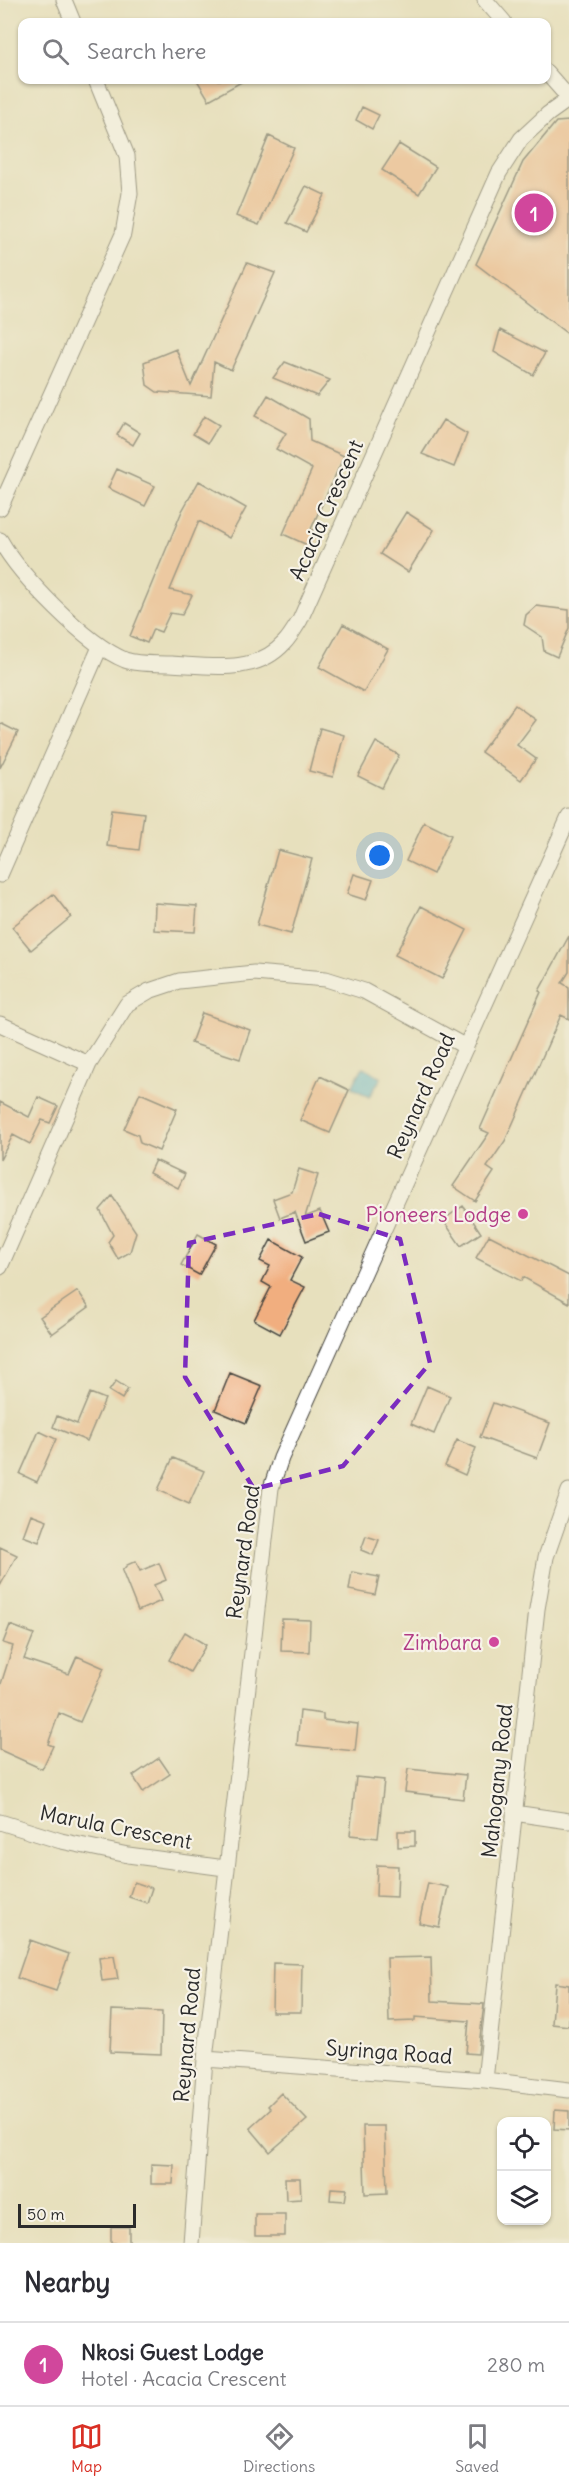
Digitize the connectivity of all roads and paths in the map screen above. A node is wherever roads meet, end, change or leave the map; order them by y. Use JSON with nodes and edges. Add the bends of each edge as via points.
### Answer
{"nodes":[{"id":1,"x":64,"y":0,"type":"edge"},
{"id":2,"x":485,"y":0,"type":"edge"},
{"id":3,"x":71,"y":18,"type":"edge"},
{"id":4,"x":501,"y":18,"type":"edge"},
{"id":5,"x":551,"y":78,"type":"edge"},
{"id":6,"x":98,"y":84,"type":"edge"},
{"id":7,"x":569,"y":98,"type":"edge"},
{"id":8,"x":0,"y":508,"type":"edge"},
{"id":9,"x":0,"y":540,"type":"edge"},
{"id":10,"x":100,"y":646,"type":"junction"},
{"id":11,"x":569,"y":818,"type":"edge"},
{"id":12,"x":0,"y":875,"type":"edge"},
{"id":13,"x":0,"y":1024,"type":"edge"},
{"id":14,"x":466,"y":1047,"type":"junction"},
{"id":15,"x":89,"y":1064,"type":"junction"},
{"id":16,"x":0,"y":1268,"type":"edge"},
{"id":17,"x":569,"y":1491,"type":"edge"},
{"id":18,"x":514,"y":1813,"type":"junction"},
{"id":19,"x":569,"y":1821,"type":"edge"},
{"id":20,"x":0,"y":1822,"type":"edge"},
{"id":21,"x":225,"y":1868,"type":"junction"},
{"id":22,"x":205,"y":2059,"type":"junction"},
{"id":23,"x":485,"y":2080,"type":"junction"},
{"id":24,"x":569,"y":2090,"type":"edge"},
{"id":25,"x":191,"y":2243,"type":"edge"}],
"edges":[{"from":1,"to":3,"type":"street"},
{"from":2,"to":4,"type":"street"},
{"from":5,"to":7,"type":"street"},
{"from":6,"to":8,"type":"street","via":[[127,156],[130,193],[123,234]]},
{"from":7,"to":10,"type":"street","name":"Acacia Crescent","via":[[521,139],[499,172],[300,621],[283,644],[258,661],[232,668],[127,661]]},
{"from":9,"to":10,"type":"street","name":"Acacia Crescent","via":[[10,558]]},
{"from":10,"to":12,"type":"street"},
{"from":11,"to":14,"type":"street","name":"Reynard Road"},
{"from":13,"to":15,"type":"street"},
{"from":14,"to":15,"type":"street","via":[[364,991],[326,979],[254,974],[179,981],[142,995],[127,1004]]},
{"from":14,"to":21,"type":"street","name":"Reynard Road","via":[[271,1488]]},
{"from":15,"to":16,"type":"street"},
{"from":17,"to":18,"type":"street","name":"Mahogany Road","via":[[546,1557],[537,1609]]},
{"from":18,"to":19,"type":"street"},
{"from":18,"to":23,"type":"street","name":"Mahogany Road"},
{"from":20,"to":21,"type":"street","name":"Marula Crescent","via":[[61,1841],[128,1855]]},
{"from":21,"to":22,"type":"street","name":"Reynard Road"},
{"from":22,"to":23,"type":"street","name":"Syringa Road"},
{"from":22,"to":25,"type":"street","name":"Reynard Road"},
{"from":23,"to":24,"type":"street","name":"Syringa Road"}]}
